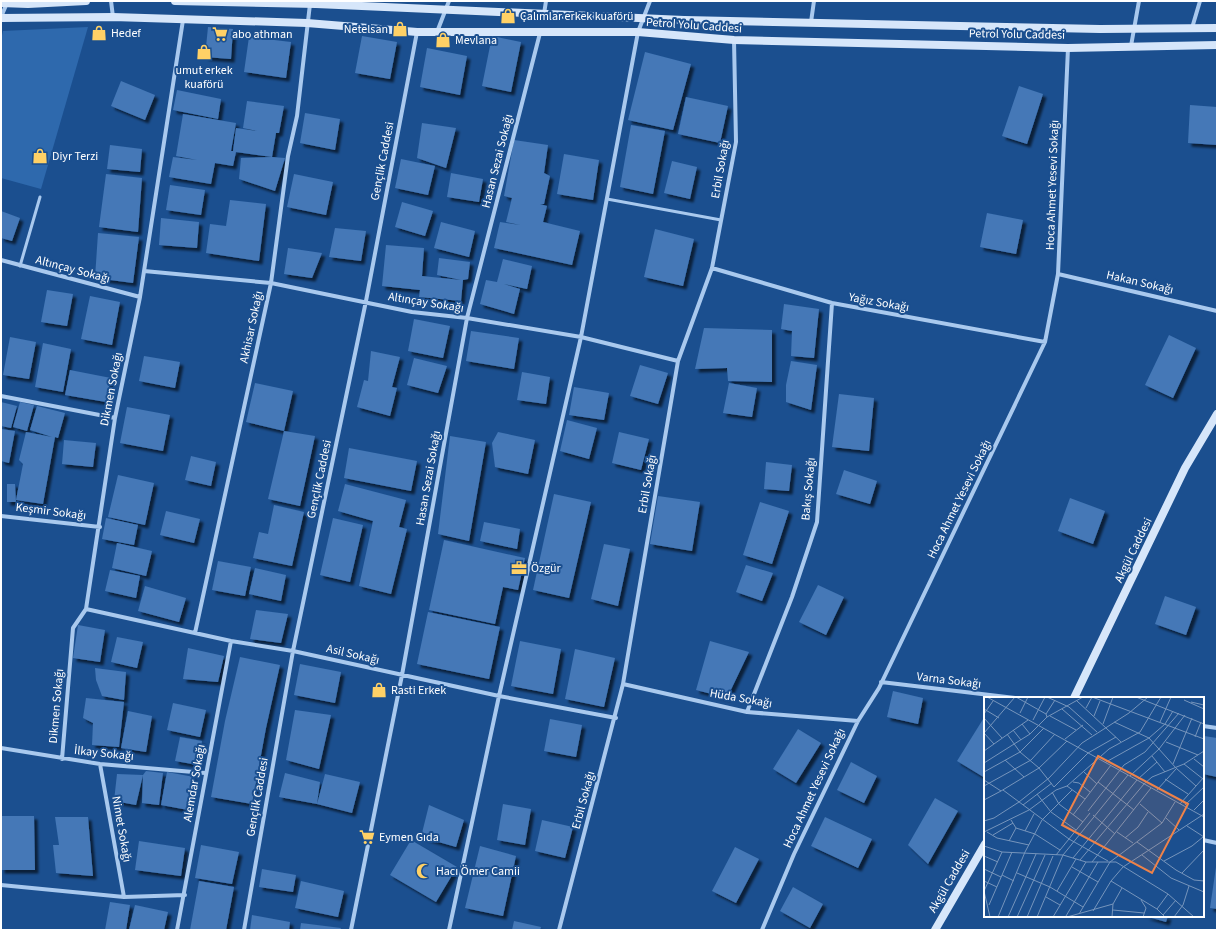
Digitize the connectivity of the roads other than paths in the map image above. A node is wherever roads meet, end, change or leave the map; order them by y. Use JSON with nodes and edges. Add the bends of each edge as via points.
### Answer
{"nodes":[{"id":1,"x":86,"y":1,"type":"edge"},
{"id":2,"x":111,"y":1,"type":"edge"},
{"id":3,"x":175,"y":1,"type":"edge"},
{"id":4,"x":449,"y":1,"type":"edge"},
{"id":5,"x":546,"y":1,"type":"edge"},
{"id":6,"x":650,"y":1,"type":"edge"},
{"id":7,"x":814,"y":1,"type":"edge"},
{"id":8,"x":1139,"y":1,"type":"edge"},
{"id":9,"x":1200,"y":1,"type":"edge"},
{"id":10,"x":310,"y":2,"type":"edge"},
{"id":11,"x":5,"y":3,"type":"edge"},
{"id":12,"x":446,"y":10,"type":"junction"},
{"id":13,"x":544,"y":14,"type":"junction"},
{"id":14,"x":1,"y":17,"type":"edge"},
{"id":15,"x":113,"y":17,"type":"junction"},
{"id":16,"x":643,"y":18,"type":"junction"},
{"id":17,"x":183,"y":20,"type":"junction"},
{"id":18,"x":811,"y":22,"type":"junction"},
{"id":19,"x":307,"y":23,"type":"junction"},
{"id":20,"x":1134,"y":28,"type":"junction"},
{"id":21,"x":1192,"y":28,"type":"junction"},
{"id":22,"x":1217,"y":28,"type":"edge"},
{"id":23,"x":417,"y":32,"type":"junction"},
{"id":24,"x":437,"y":32,"type":"junction"},
{"id":25,"x":638,"y":32,"type":"junction"},
{"id":26,"x":540,"y":33,"type":"junction"},
{"id":27,"x":734,"y":40,"type":"junction"},
{"id":28,"x":1217,"y":45,"type":"edge"},
{"id":29,"x":1131,"y":46,"type":"junction"},
{"id":30,"x":1068,"y":48,"type":"junction"},
{"id":31,"x":40,"y":198,"type":"dead end"},
{"id":32,"x":607,"y":199,"type":"junction"},
{"id":33,"x":721,"y":220,"type":"junction"},
{"id":34,"x":1,"y":260,"type":"edge"},
{"id":35,"x":20,"y":266,"type":"junction"},
{"id":36,"x":712,"y":268,"type":"junction"},
{"id":37,"x":144,"y":271,"type":"junction"},
{"id":38,"x":1058,"y":274,"type":"junction"},
{"id":39,"x":270,"y":283,"type":"junction"},
{"id":40,"x":140,"y":297,"type":"junction"},
{"id":41,"x":366,"y":301,"type":"junction"},
{"id":42,"x":832,"y":303,"type":"junction"},
{"id":43,"x":1217,"y":311,"type":"edge"},
{"id":44,"x":467,"y":318,"type":"junction"},
{"id":45,"x":581,"y":337,"type":"junction"},
{"id":46,"x":1045,"y":342,"type":"junction"},
{"id":47,"x":678,"y":361,"type":"junction"},
{"id":48,"x":1,"y":396,"type":"edge"},
{"id":49,"x":1217,"y":414,"type":"edge"},
{"id":50,"x":115,"y":418,"type":"junction"},
{"id":51,"x":1,"y":516,"type":"edge"},
{"id":52,"x":100,"y":527,"type":"junction"},
{"id":53,"x":86,"y":609,"type":"junction"},
{"id":54,"x":195,"y":633,"type":"junction"},
{"id":55,"x":231,"y":641,"type":"junction"},
{"id":56,"x":293,"y":651,"type":"junction"},
{"id":57,"x":402,"y":675,"type":"junction"},
{"id":58,"x":882,"y":682,"type":"junction"},
{"id":59,"x":623,"y":684,"type":"junction"},
{"id":60,"x":499,"y":696,"type":"junction"},
{"id":61,"x":1007,"y":697,"type":"edge"},
{"id":62,"x":1074,"y":697,"type":"edge"},
{"id":63,"x":747,"y":712,"type":"junction"},
{"id":64,"x":616,"y":718,"type":"junction"},
{"id":65,"x":858,"y":721,"type":"junction"},
{"id":66,"x":1204,"y":726,"type":"edge"},
{"id":67,"x":1217,"y":728,"type":"edge"},
{"id":68,"x":1,"y":748,"type":"edge"},
{"id":69,"x":62,"y":759,"type":"junction"},
{"id":70,"x":100,"y":764,"type":"junction"},
{"id":71,"x":205,"y":773,"type":"junction"},
{"id":72,"x":1204,"y":840,"type":"edge"},
{"id":73,"x":1217,"y":842,"type":"edge"},
{"id":74,"x":984,"y":846,"type":"edge"},
{"id":75,"x":1,"y":886,"type":"edge"},
{"id":76,"x":185,"y":895,"type":"junction"},
{"id":77,"x":124,"y":897,"type":"junction"},
{"id":78,"x":177,"y":930,"type":"edge"},
{"id":79,"x":244,"y":930,"type":"edge"},
{"id":80,"x":351,"y":930,"type":"edge"},
{"id":81,"x":450,"y":930,"type":"edge"},
{"id":82,"x":559,"y":930,"type":"edge"},
{"id":83,"x":762,"y":930,"type":"edge"},
{"id":84,"x":935,"y":930,"type":"edge"}],
"edges":[{"from":1,"to":11,"type":"main road"},
{"from":2,"to":15,"type":"street"},
{"from":3,"to":10,"type":"main road","name":"Petrol Yolu Caddesi"},
{"from":4,"to":12,"type":"street"},
{"from":5,"to":13,"type":"street"},
{"from":6,"to":16,"type":"street"},
{"from":7,"to":18,"type":"street"},
{"from":8,"to":20,"type":"street"},
{"from":9,"to":21,"type":"street"},
{"from":10,"to":12,"type":"main road","name":"Petrol Yolu Caddesi"},
{"from":10,"to":19,"type":"street","name":"Akhisar Sokağı"},
{"from":11,"to":14,"type":"street"},
{"from":12,"to":13,"type":"main road","name":"Petrol Yolu Caddesi"},
{"from":12,"to":24,"type":"street"},
{"from":13,"to":16,"type":"main road","name":"Petrol Yolu Caddesi"},
{"from":14,"to":15,"type":"main road","name":"Petrol Yolu Caddesi"},
{"from":15,"to":17,"type":"main road","name":"Petrol Yolu Caddesi"},
{"from":16,"to":18,"type":"main road","name":"Petrol Yolu Caddesi"},
{"from":16,"to":25,"type":"street"},
{"from":17,"to":19,"type":"main road","name":"Petrol Yolu Caddesi"},
{"from":17,"to":37,"type":"street","name":"Dikmen Sokağı"},
{"from":18,"to":20,"type":"main road","name":"Petrol Yolu Caddesi"},
{"from":19,"to":23,"type":"main road","name":"Petrol Yolu Caddesi"},
{"from":19,"to":39,"type":"street","name":"Akhisar Sokağı","via":[[297,116],[288,156]]},
{"from":20,"to":21,"type":"main road","name":"Petrol Yolu Caddesi"},
{"from":20,"to":29,"type":"street"},
{"from":21,"to":22,"type":"main road","name":"Petrol Yolu Caddesi"},
{"from":23,"to":24,"type":"main road","name":"Petrol Yolu Caddesi"},
{"from":23,"to":41,"type":"street","name":"Gençlik Caddesi"},
{"from":24,"to":26,"type":"main road","name":"Petrol Yolu Caddesi"},
{"from":25,"to":26,"type":"main road","name":"Petrol Yolu Caddesi"},
{"from":25,"to":27,"type":"main road","name":"Petrol Yolu Caddesi"},
{"from":25,"to":32,"type":"street"},
{"from":26,"to":44,"type":"street","name":"Hasan Sezai Sokağı"},
{"from":27,"to":30,"type":"main road","name":"Petrol Yolu Caddesi"},
{"from":27,"to":33,"type":"street","name":"Erbil Sokağı","via":[[736,142]]},
{"from":28,"to":29,"type":"main road","name":"Petrol Yolu Caddesi"},
{"from":29,"to":30,"type":"main road","name":"Petrol Yolu Caddesi"},
{"from":30,"to":38,"type":"street","name":"Hoca Ahmet Yesevi Sokağı"},
{"from":31,"to":35,"type":"lane"},
{"from":32,"to":33,"type":"lane"},
{"from":32,"to":45,"type":"street"},
{"from":33,"to":36,"type":"street","name":"Erbil Sokağı"},
{"from":34,"to":35,"type":"street","name":"Altınçay Sokağı"},
{"from":35,"to":40,"type":"street","name":"Altınçay Sokağı"},
{"from":36,"to":42,"type":"street","name":"Yağız Sokağı"},
{"from":36,"to":47,"type":"street","name":"Erbil Sokağı"},
{"from":37,"to":39,"type":"street","name":"Altınçay Sokağı"},
{"from":37,"to":40,"type":"street","name":"Dikmen Sokağı"},
{"from":38,"to":43,"type":"street","name":"Hakan Sokağı"},
{"from":38,"to":46,"type":"street","name":"Hoca Ahmet Yesevi Sokağı"},
{"from":39,"to":41,"type":"street","name":"Altınçay Sokağı"},
{"from":39,"to":54,"type":"street","name":"Akhisar Sokağı"},
{"from":40,"to":50,"type":"street","name":"Dikmen Sokağı"},
{"from":41,"to":44,"type":"street","name":"Altınçay Sokağı","via":[[412,312]]},
{"from":41,"to":56,"type":"street","name":"Gençlik Caddesi"},
{"from":42,"to":46,"type":"street","name":"Yağız Sokağı"},
{"from":42,"to":63,"type":"street","name":"Bakış Sokağı","via":[[817,522],[792,597]]},
{"from":44,"to":45,"type":"street","name":"Altınçay Sokağı"},
{"from":44,"to":57,"type":"street","name":"Hasan Sezai Sokağı"},
{"from":45,"to":47,"type":"street","name":"Altınçay Sokağı"},
{"from":45,"to":60,"type":"street"},
{"from":46,"to":58,"type":"street","name":"Hoca Ahmet Yesevi Sokağı"},
{"from":47,"to":59,"type":"street","name":"Erbil Sokağı"},
{"from":48,"to":50,"type":"street"},
{"from":49,"to":62,"type":"main road","name":"Akgül Caddesi","via":[[1185,468]]},
{"from":50,"to":52,"type":"street","name":"Dikmen Sokağı"},
{"from":51,"to":52,"type":"street","name":"Keşmir Sokağı"},
{"from":52,"to":53,"type":"street","name":"Dikmen Sokağı"},
{"from":53,"to":54,"type":"street","name":"Asil Sokağı"},
{"from":53,"to":69,"type":"street","name":"Dikmen Sokağı","via":[[73,628]]},
{"from":54,"to":55,"type":"street","name":"Asil Sokağı"},
{"from":55,"to":56,"type":"street","name":"Asil Sokağı"},
{"from":55,"to":71,"type":"street","name":"Alemdar Sokağı"},
{"from":56,"to":57,"type":"street","name":"Asil Sokağı"},
{"from":56,"to":79,"type":"street","name":"Gençlik Caddesi"},
{"from":57,"to":60,"type":"street","name":"Asil Sokağı"},
{"from":57,"to":80,"type":"street","name":"Hasan Sezai Sokağı"},
{"from":58,"to":61,"type":"street","name":"Varna Sokağı"},
{"from":58,"to":65,"type":"street","name":"Hoca Ahmet Yesevi Sokağı"},
{"from":59,"to":63,"type":"street","name":"Hüda Sokağı"},
{"from":59,"to":64,"type":"street","name":"Erbil Sokağı"},
{"from":60,"to":64,"type":"street","name":"Asil Sokağı"},
{"from":60,"to":81,"type":"street"},
{"from":63,"to":65,"type":"street","name":"Hüda Sokağı"},
{"from":64,"to":82,"type":"street","name":"Erbil Sokağı"},
{"from":65,"to":83,"type":"street","name":"Hoca Ahmet Yesevi Sokağı","via":[[794,854]]},
{"from":66,"to":67,"type":"street"},
{"from":68,"to":69,"type":"street","name":"İlkay Sokağı"},
{"from":69,"to":70,"type":"street","name":"İlkay Sokağı"},
{"from":70,"to":71,"type":"street","name":"İlkay Sokağı"},
{"from":70,"to":77,"type":"street","name":"Nimet Sokağı"},
{"from":71,"to":76,"type":"street","name":"Alemdar Sokağı"},
{"from":72,"to":73,"type":"street"},
{"from":74,"to":84,"type":"main road","name":"Akgül Caddesi"},
{"from":75,"to":77,"type":"street"},
{"from":76,"to":77,"type":"street"},
{"from":76,"to":78,"type":"street","name":"Alemdar Sokağı"}]}
